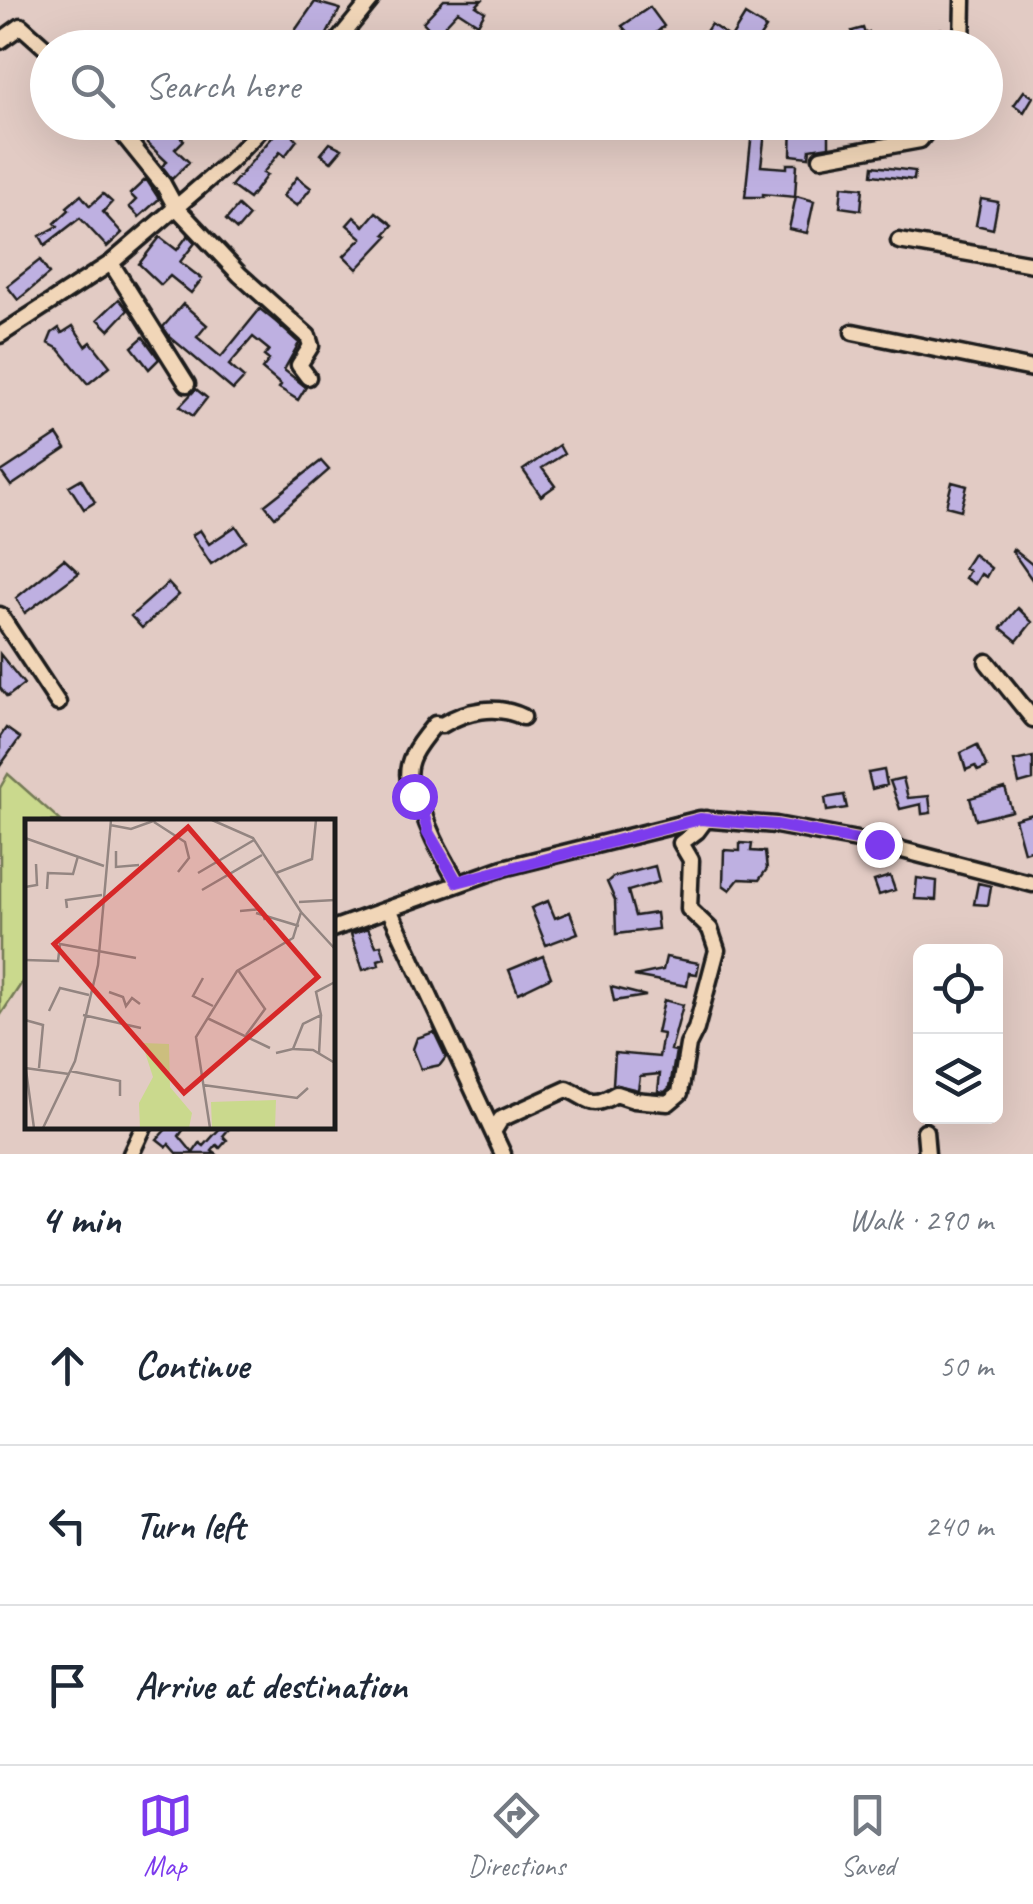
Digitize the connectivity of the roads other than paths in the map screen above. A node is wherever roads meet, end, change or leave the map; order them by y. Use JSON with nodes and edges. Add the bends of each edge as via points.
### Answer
{"nodes":[{"id":1,"x":371,"y":0,"type":"edge"},
{"id":2,"x":963,"y":0,"type":"edge"},
{"id":3,"x":347,"y":30,"type":"edge"},
{"id":4,"x":962,"y":30,"type":"edge"},
{"id":5,"x":30,"y":34,"type":"edge"},
{"id":6,"x":0,"y":41,"type":"edge"},
{"id":7,"x":128,"y":140,"type":"edge"},
{"id":8,"x":251,"y":140,"type":"edge"},
{"id":9,"x":920,"y":140,"type":"edge"},
{"id":10,"x":821,"y":158,"type":"dead end"},
{"id":11,"x":175,"y":206,"type":"junction"},
{"id":12,"x":900,"y":241,"type":"dead end"},
{"id":13,"x":111,"y":263,"type":"junction"},
{"id":14,"x":1033,"y":264,"type":"edge"},
{"id":15,"x":853,"y":332,"type":"dead end"},
{"id":16,"x":0,"y":334,"type":"edge"},
{"id":17,"x":1033,"y":369,"type":"edge"},
{"id":18,"x":308,"y":377,"type":"dead end"},
{"id":19,"x":187,"y":384,"type":"dead end"},
{"id":20,"x":0,"y":616,"type":"edge"},
{"id":21,"x":987,"y":662,"type":"dead end"},
{"id":22,"x":58,"y":703,"type":"dead end"},
{"id":23,"x":524,"y":718,"type":"dead end"},
{"id":24,"x":1033,"y":718,"type":"edge"},
{"id":25,"x":706,"y":819,"type":"junction"},
{"id":26,"x":676,"y":824,"type":"junction"},
{"id":27,"x":681,"y":843,"type":"junction"},
{"id":28,"x":457,"y":882,"type":"junction"},
{"id":29,"x":1033,"y":884,"type":"edge"},
{"id":30,"x":389,"y":909,"type":"junction"},
{"id":31,"x":335,"y":928,"type":"edge"},
{"id":32,"x":143,"y":1129,"type":"edge"},
{"id":33,"x":925,"y":1130,"type":"dead end"},
{"id":34,"x":494,"y":1132,"type":"junction"},
{"id":35,"x":131,"y":1154,"type":"edge"},
{"id":36,"x":503,"y":1154,"type":"edge"},
{"id":37,"x":928,"y":1154,"type":"edge"}],
"edges":[{"from":1,"to":3,"type":"street"},
{"from":2,"to":4,"type":"street"},
{"from":5,"to":6,"type":"street","via":[[21,26]]},
{"from":7,"to":11,"type":"street"},
{"from":8,"to":11,"type":"street"},
{"from":9,"to":10,"type":"street"},
{"from":11,"to":13,"type":"street"},
{"from":11,"to":18,"type":"street","via":[[308,336],[311,346],[298,365]]},
{"from":12,"to":14,"type":"street"},
{"from":13,"to":16,"type":"street"},
{"from":13,"to":19,"type":"street"},
{"from":15,"to":17,"type":"street"},
{"from":20,"to":22,"type":"street"},
{"from":21,"to":24,"type":"street"},
{"from":23,"to":28,"type":"street","via":[[508,709],[452,716],[436,724],[411,757],[410,785]]},
{"from":25,"to":26,"type":"street"},
{"from":25,"to":27,"type":"street"},
{"from":25,"to":29,"type":"street","via":[[894,847]]},
{"from":26,"to":27,"type":"street"},
{"from":26,"to":28,"type":"street"},
{"from":27,"to":34,"type":"street","via":[[691,860],[689,909],[710,929],[717,950],[680,1093],[668,1104],[616,1094],[589,1103],[567,1089],[501,1119]]},
{"from":28,"to":30,"type":"street"},
{"from":30,"to":31,"type":"street"},
{"from":30,"to":34,"type":"street"},
{"from":32,"to":35,"type":"street"},
{"from":33,"to":37,"type":"street"},
{"from":34,"to":36,"type":"street"}]}
